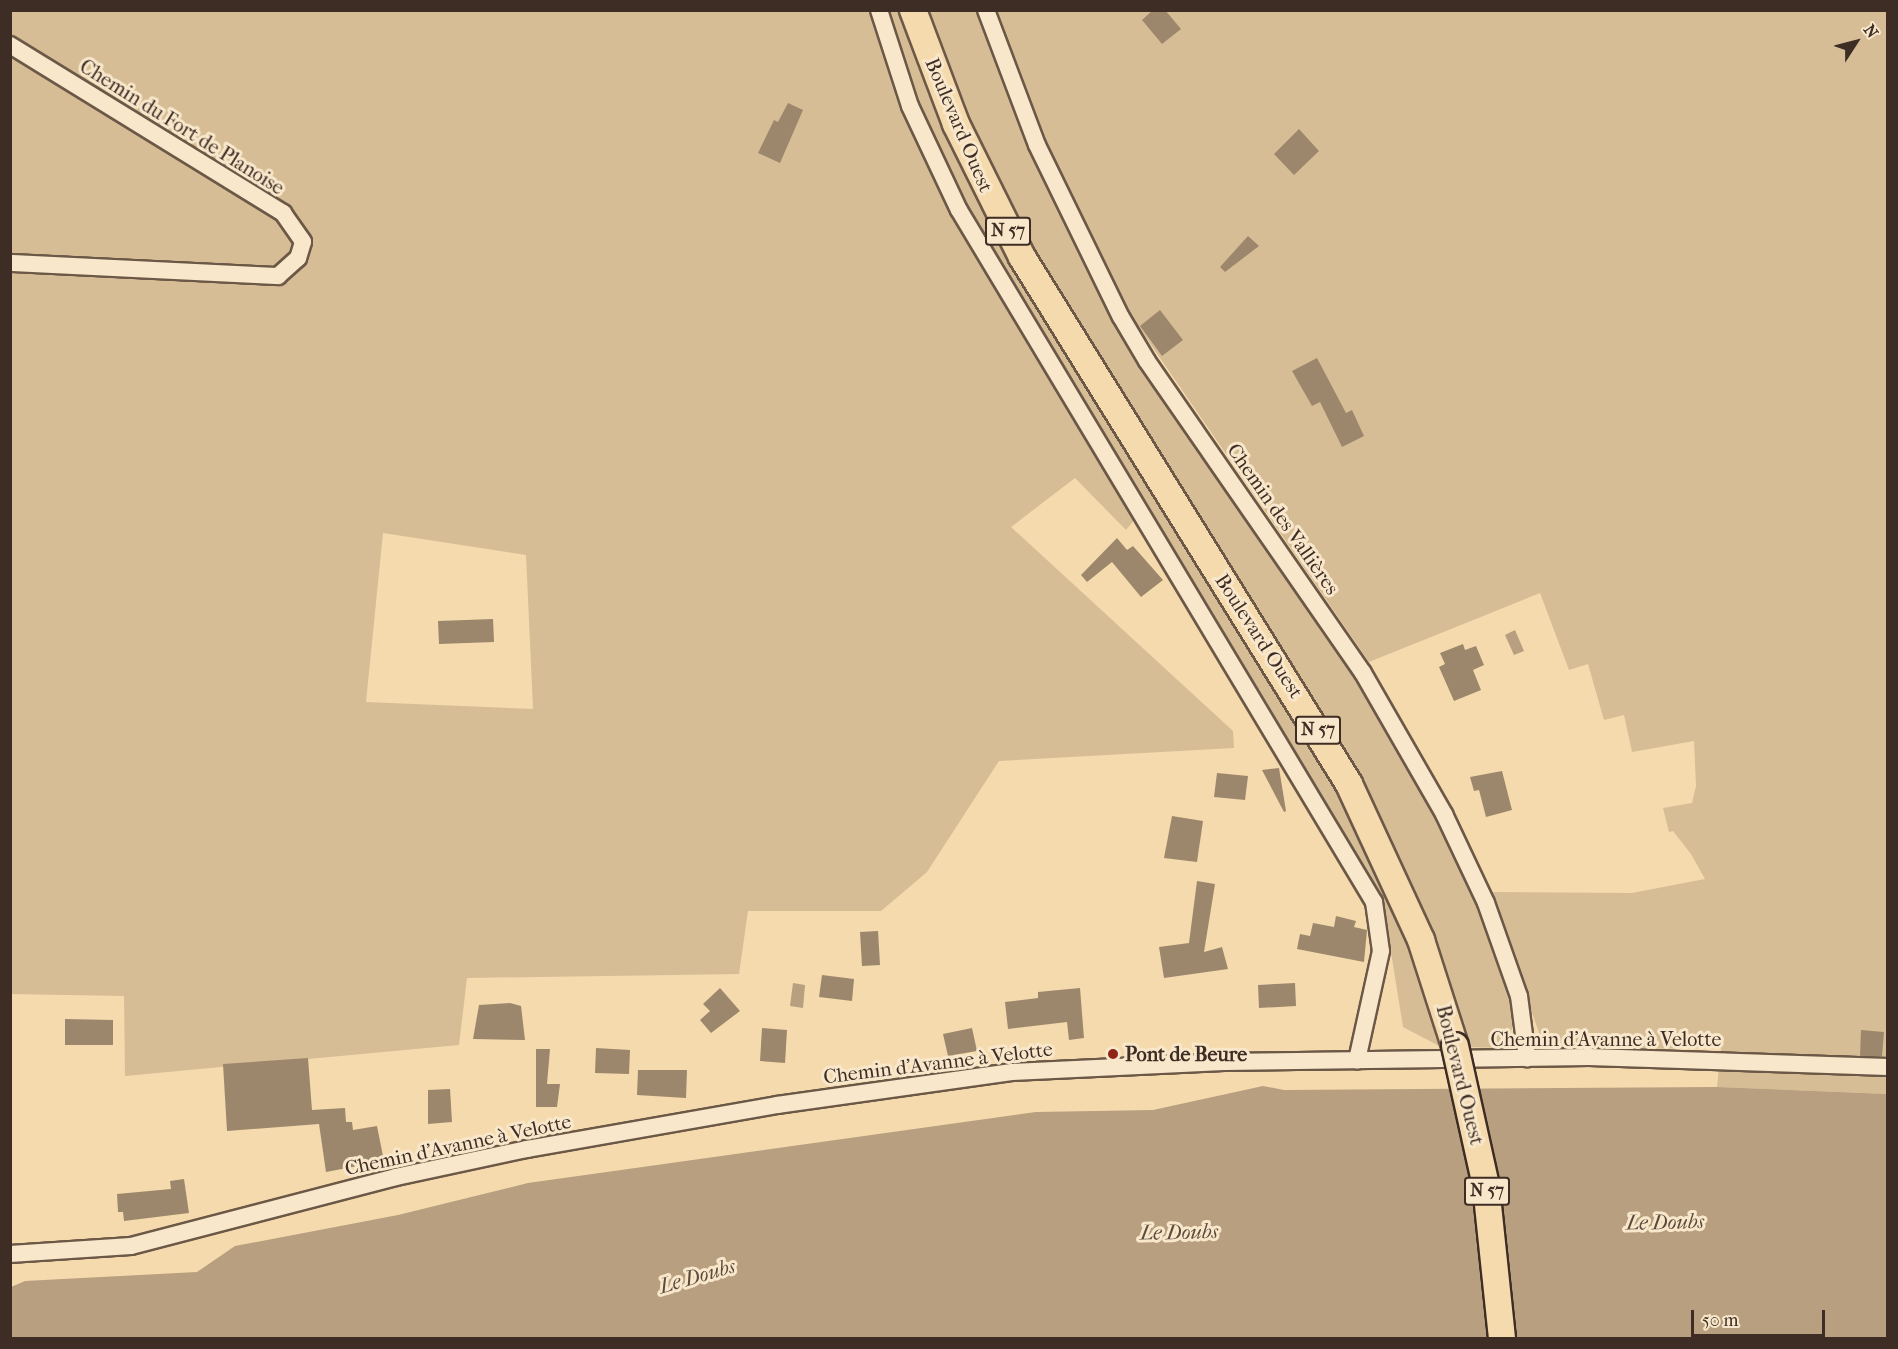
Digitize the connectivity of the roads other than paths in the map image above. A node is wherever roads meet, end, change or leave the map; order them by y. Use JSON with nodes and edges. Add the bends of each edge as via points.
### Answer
{"nodes":[{"id":1,"x":879,"y":10,"type":"edge"},
{"id":2,"x":913,"y":10,"type":"edge"},
{"id":3,"x":986,"y":10,"type":"edge"},
{"id":4,"x":10,"y":45,"type":"edge"},
{"id":5,"x":10,"y":263,"type":"edge"},
{"id":6,"x":1527,"y":1058,"type":"junction"},
{"id":7,"x":1357,"y":1060,"type":"junction"},
{"id":8,"x":1887,"y":1067,"type":"edge"},
{"id":9,"x":10,"y":1254,"type":"edge"},
{"id":10,"x":1502,"y":1338,"type":"edge"}],
"edges":[{"from":1,"to":7,"type":"street","via":[[910,106],[959,210],[1374,902],[1381,951]]},
{"from":2,"to":10,"type":"main road","name":"Boulevard Ouest","number":"N 57","bridge":true,"via":[[956,124],[1022,257],[1349,784],[1414,922],[1455,1046],[1486,1186]]},
{"from":3,"to":6,"type":"street","name":"Chemin des Vallières","via":[[1037,145],[1121,317],[1147,361],[1363,673],[1444,814],[1486,903],[1520,996]]},
{"from":4,"to":5,"type":"street","name":"Chemin du Fort de Planoise","via":[[283,213],[303,242],[298,258],[278,276]]},
{"from":6,"to":7,"type":"street","name":"Chemin d'Avanne à Velotte"},
{"from":6,"to":8,"type":"street","name":"Chemin d'Avanne à Velotte","via":[[1649,1057]]},
{"from":7,"to":9,"type":"street","name":"Chemin d'Avanne à Velotte","via":[[1087,1067],[926,1083],[516,1151],[396,1177],[131,1246]]}]}
